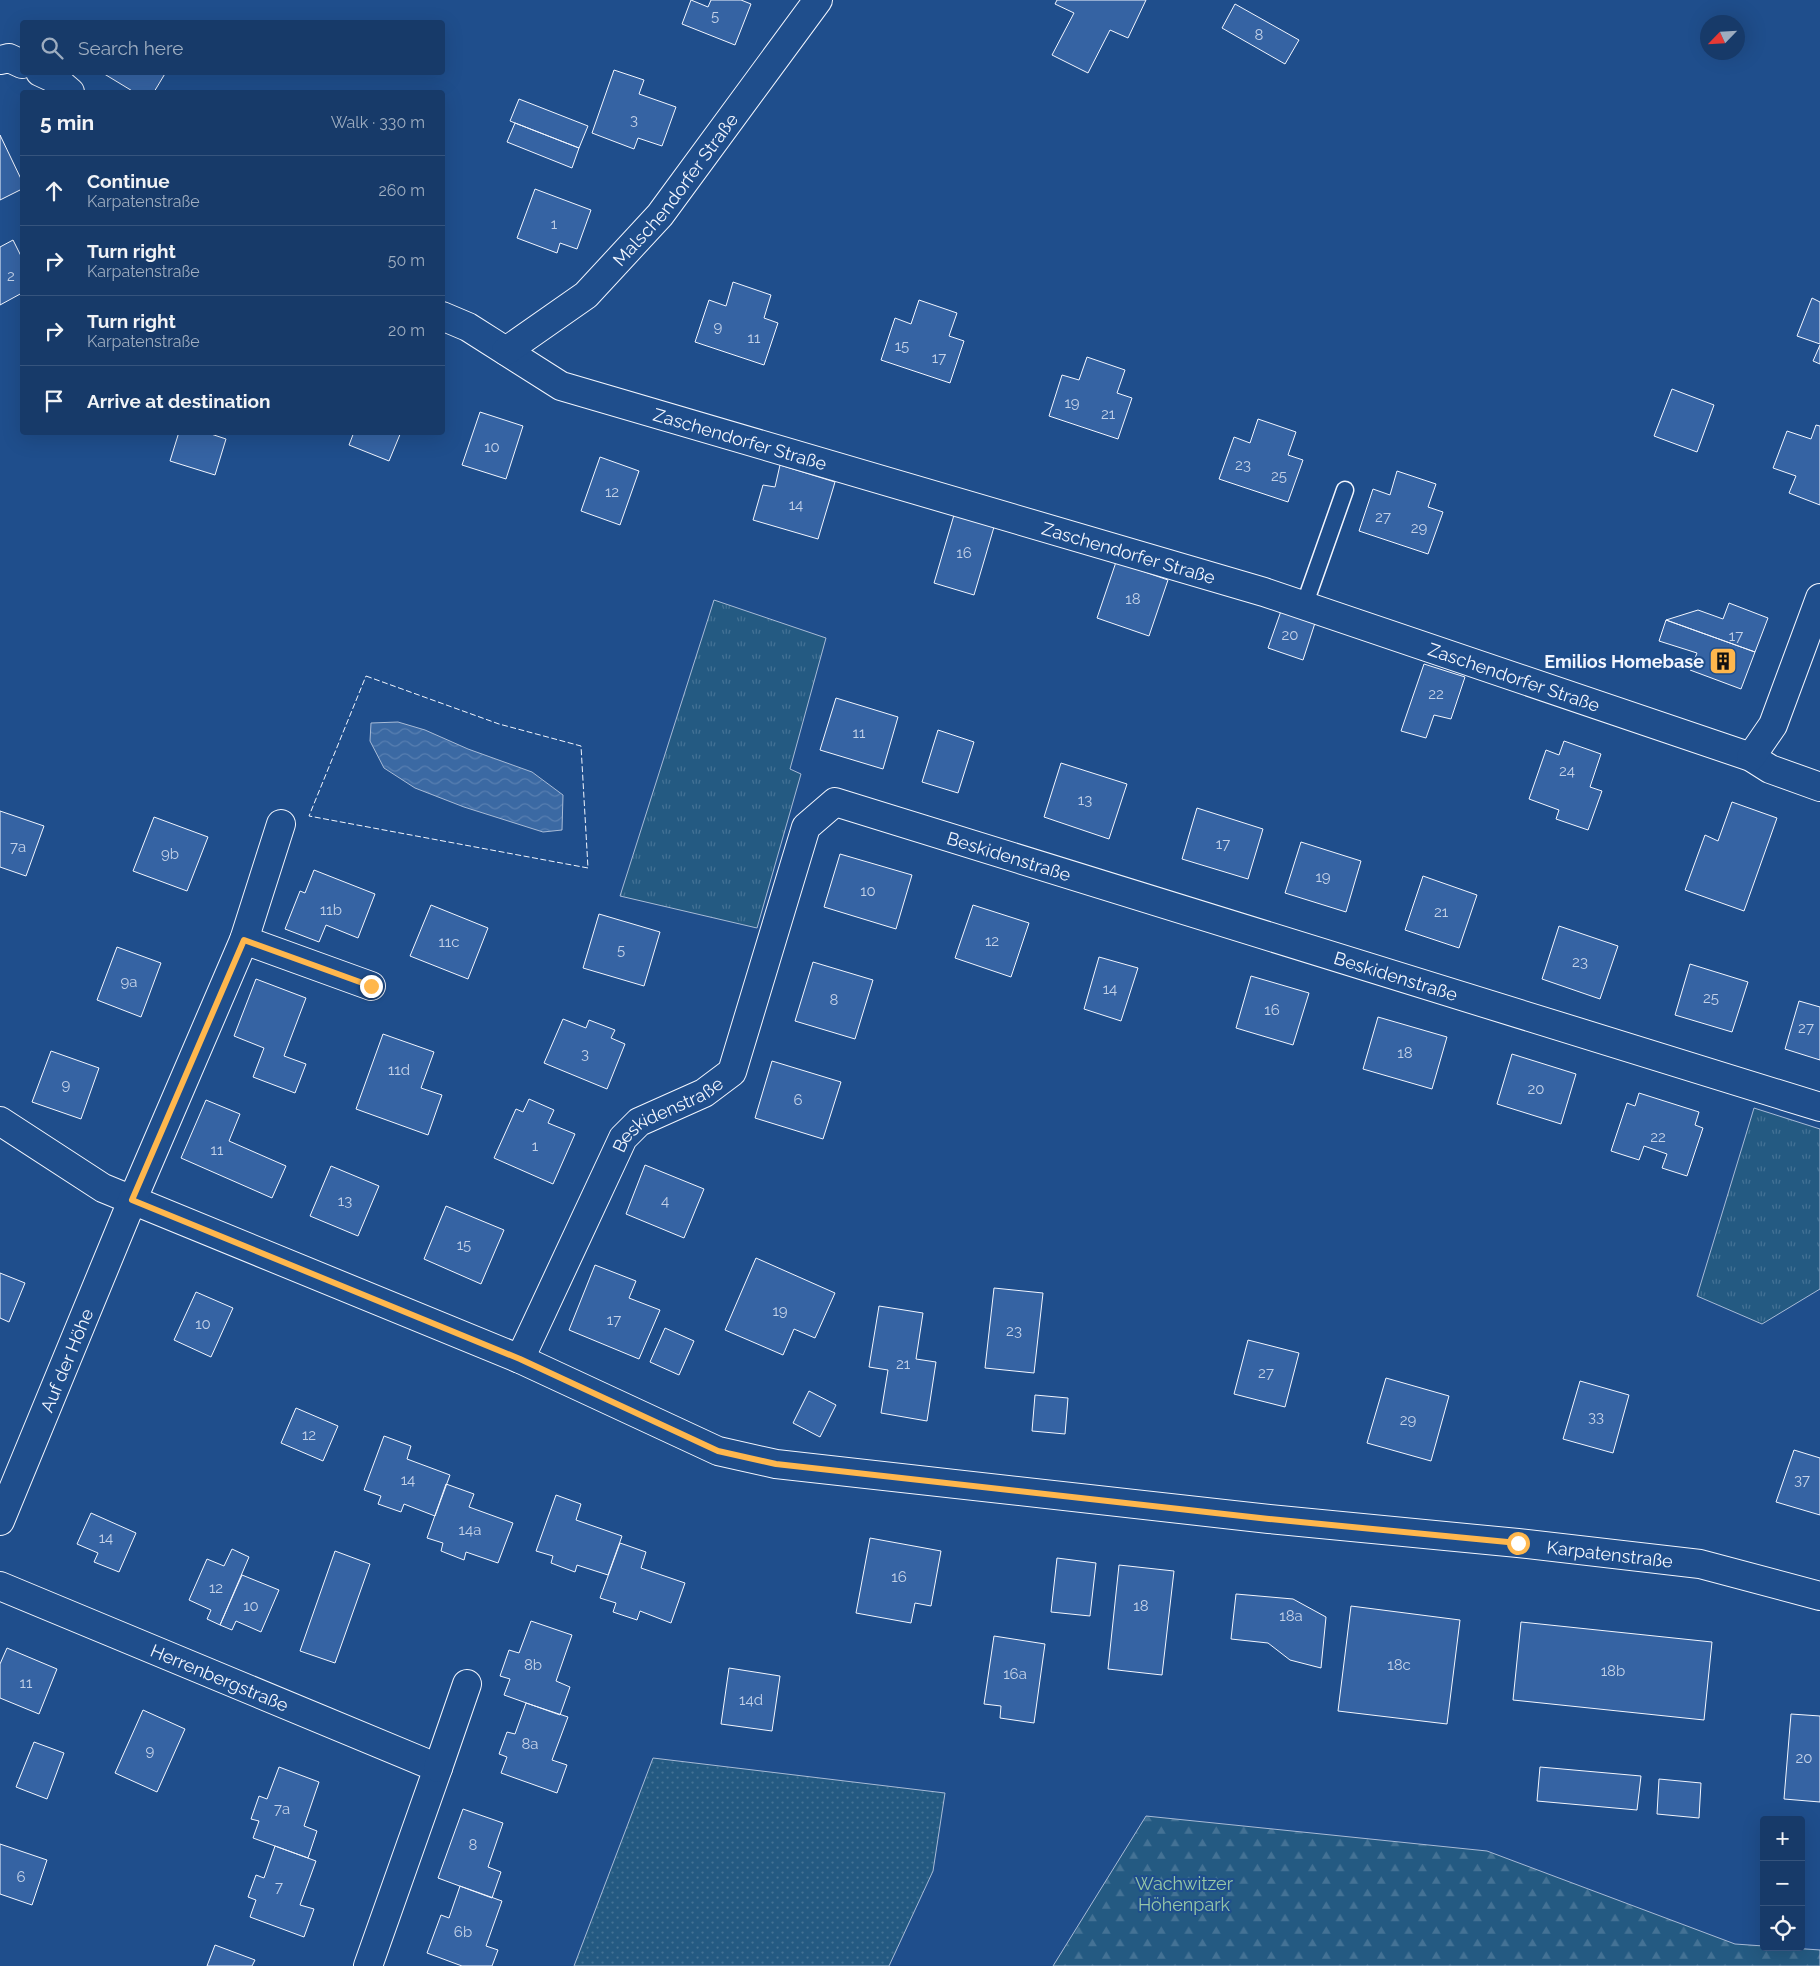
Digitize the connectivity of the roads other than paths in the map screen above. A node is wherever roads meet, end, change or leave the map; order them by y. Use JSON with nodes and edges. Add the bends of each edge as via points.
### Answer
{"nodes":[{"id":1,"x":818,"y":0,"type":"edge"},
{"id":2,"x":47,"y":75,"type":"edge"},
{"id":3,"x":68,"y":90,"type":"edge"},
{"id":4,"x":445,"y":317,"type":"edge"},
{"id":5,"x":506,"y":351,"type":"junction"},
{"id":6,"x":1345,"y":490,"type":"dead end"},
{"id":7,"x":1820,"y":598,"type":"edge"},
{"id":8,"x":1304,"y":606,"type":"junction"},
{"id":9,"x":1751,"y":757,"type":"junction"},
{"id":10,"x":1820,"y":787,"type":"edge"},
{"id":11,"x":281,"y":824,"type":"dead end"},
{"id":12,"x":244,"y":940,"type":"junction"},
{"id":13,"x":371,"y":986,"type":"dead end"},
{"id":14,"x":1820,"y":1108,"type":"edge"},
{"id":15,"x":0,"y":1121,"type":"edge"},
{"id":16,"x":132,"y":1200,"type":"junction"},
{"id":17,"x":520,"y":1359,"type":"junction"},
{"id":18,"x":0,"y":1521,"type":"edge"},
{"id":19,"x":0,"y":1586,"type":"edge"},
{"id":20,"x":1820,"y":1596,"type":"edge"},
{"id":21,"x":467,"y":1684,"type":"dead end"},
{"id":22,"x":438,"y":1768,"type":"junction"},
{"id":23,"x":368,"y":1966,"type":"edge"}],
"edges":[{"from":1,"to":5,"type":"street","name":"Malschendorfer Straße","via":[[660,215],[586,295]]},
{"from":2,"to":3,"type":"street"},
{"from":4,"to":5,"type":"street","name":"Zaschendorfer Straße","via":[[468,327]]},
{"from":5,"to":8,"type":"street","name":"Zaschendorfer Straße","via":[[561,386]]},
{"from":6,"to":8,"type":"lane"},
{"from":7,"to":9,"type":"street","via":[[1773,726]]},
{"from":8,"to":9,"type":"street","name":"Zaschendorfer Straße"},
{"from":9,"to":10,"type":"street","name":"Zaschendorfer Straße","via":[[1770,769]]},
{"from":11,"to":12,"type":"street"},
{"from":12,"to":13,"type":"street"},
{"from":12,"to":16,"type":"street"},
{"from":14,"to":17,"type":"street","name":"Beskidenstraße","via":[[835,802],[806,827],[732,1072],[704,1093],[639,1122],[623,1138]]},
{"from":15,"to":16,"type":"street","name":"Karpatenstraße","via":[[103,1188]]},
{"from":16,"to":17,"type":"street","name":"Karpatenstraße"},
{"from":16,"to":18,"type":"street","name":"Auf der Höhe"},
{"from":17,"to":20,"type":"street","name":"Karpatenstraße","via":[[718,1451],[776,1464],[1700,1564]]},
{"from":19,"to":22,"type":"street","name":"Herrenbergstraße"},
{"from":21,"to":22,"type":"street"},
{"from":22,"to":23,"type":"street"}]}
